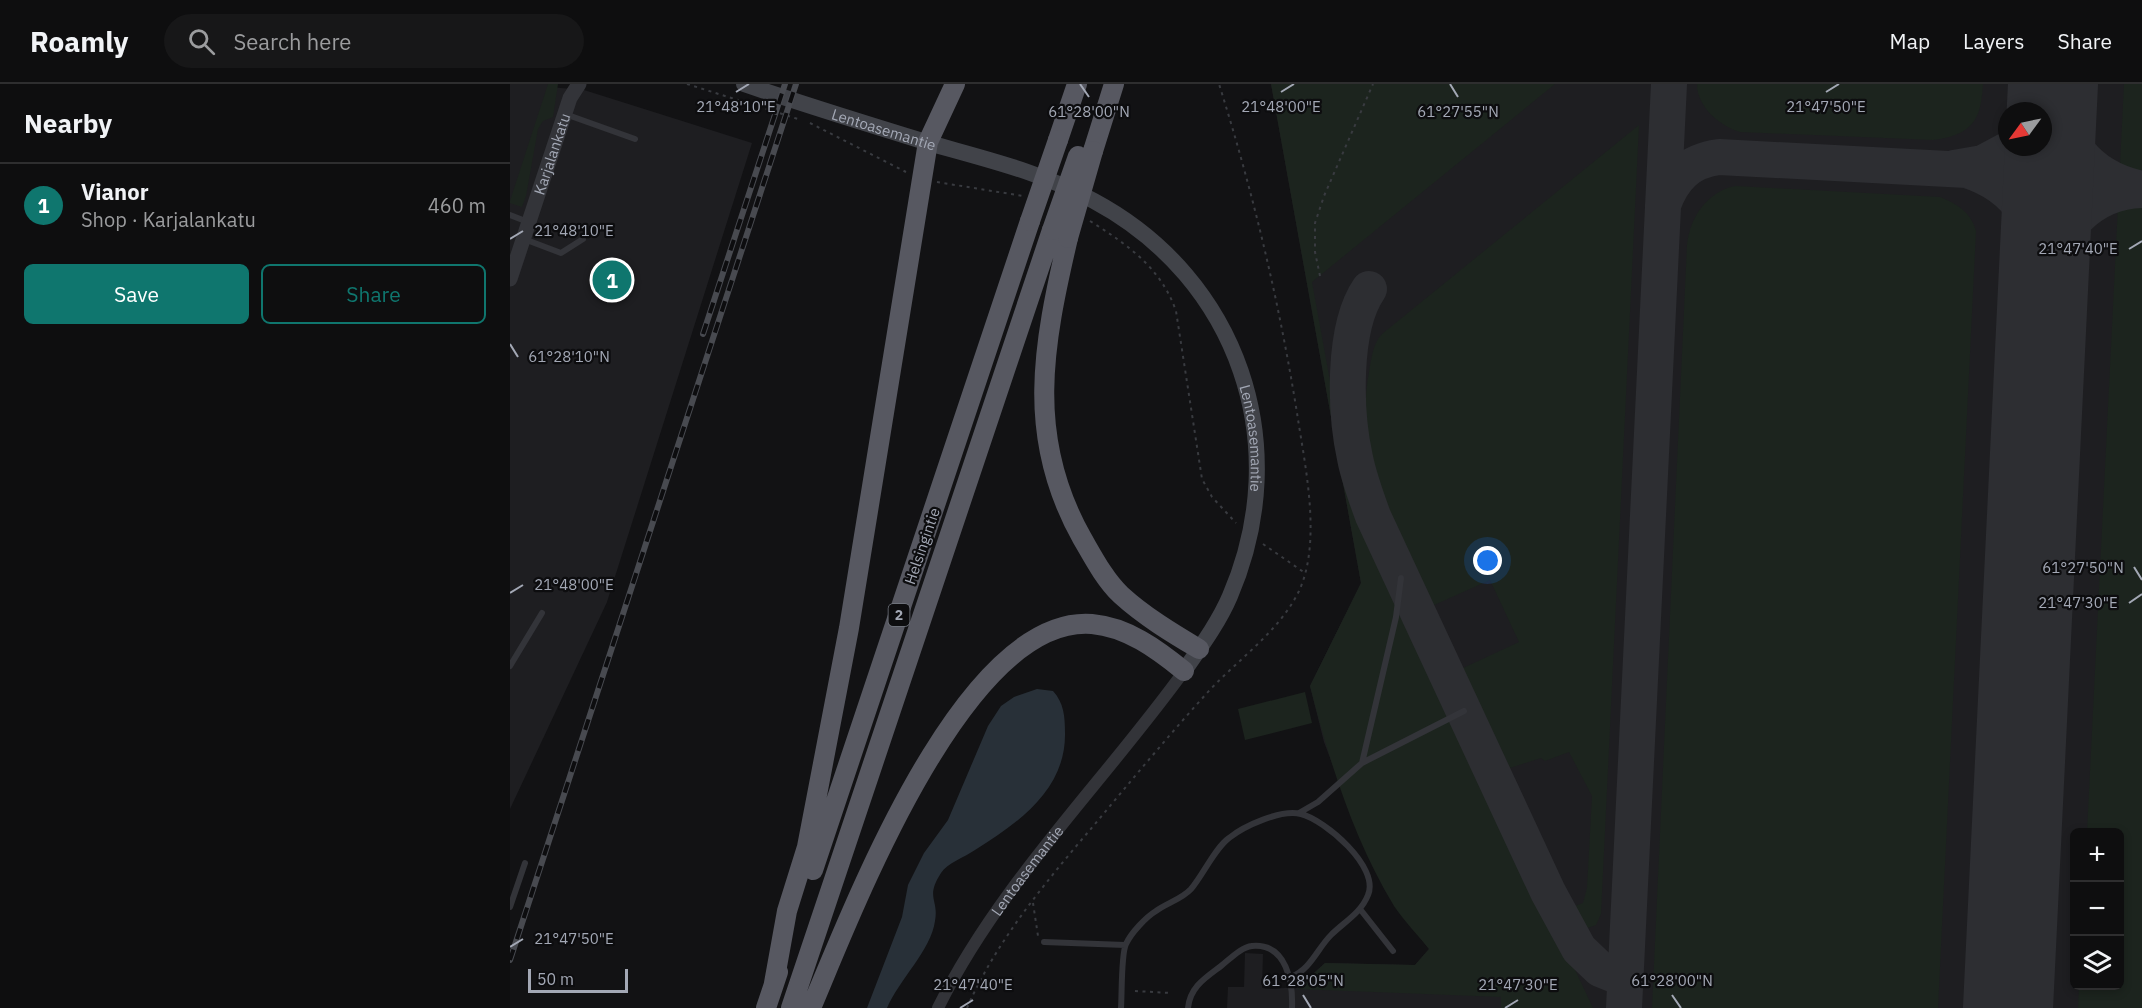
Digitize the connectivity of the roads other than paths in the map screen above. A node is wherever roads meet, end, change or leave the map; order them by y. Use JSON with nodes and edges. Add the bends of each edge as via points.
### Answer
{"nodes":[{"id":1,"x":579,"y":84,"type":"edge"},
{"id":2,"x":744,"y":84,"type":"edge"},
{"id":3,"x":955,"y":84,"type":"edge"},
{"id":4,"x":1077,"y":84,"type":"edge"},
{"id":5,"x":1102,"y":84,"type":"edge"},
{"id":6,"x":1114,"y":84,"type":"edge"},
{"id":7,"x":568,"y":91,"type":"edge"},
{"id":8,"x":565,"y":114,"type":"junction"},
{"id":9,"x":635,"y":139,"type":"dead end"},
{"id":10,"x":928,"y":142,"type":"junction"},
{"id":11,"x":1087,"y":149,"type":"junction"},
{"id":12,"x":510,"y":215,"type":"edge"},
{"id":13,"x":529,"y":222,"type":"junction"},
{"id":14,"x":1060,"y":234,"type":"junction"},
{"id":15,"x":583,"y":238,"type":"dead end"},
{"id":16,"x":523,"y":239,"type":"junction"},
{"id":17,"x":510,"y":279,"type":"edge"},
{"id":18,"x":1401,"y":578,"type":"dead end"},
{"id":19,"x":542,"y":613,"type":"dead end"},
{"id":20,"x":1199,"y":649,"type":"junction"},
{"id":21,"x":510,"y":666,"type":"edge"},
{"id":22,"x":1184,"y":671,"type":"junction"},
{"id":23,"x":1464,"y":711,"type":"dead end"},
{"id":24,"x":1362,"y":763,"type":"junction"},
{"id":25,"x":1299,"y":813,"type":"junction"},
{"id":26,"x":525,"y":863,"type":"dead end"},
{"id":27,"x":510,"y":907,"type":"edge"},
{"id":28,"x":1360,"y":909,"type":"junction"},
{"id":29,"x":1044,"y":942,"type":"road end"},
{"id":30,"x":1125,"y":945,"type":"junction"},
{"id":31,"x":1393,"y":951,"type":"dead end"},
{"id":32,"x":1292,"y":977,"type":"junction"},
{"id":33,"x":774,"y":982,"type":"junction"},
{"id":34,"x":766,"y":1008,"type":"edge"},
{"id":35,"x":791,"y":1008,"type":"edge"},
{"id":36,"x":812,"y":1008,"type":"edge"},
{"id":37,"x":938,"y":1008,"type":"edge"},
{"id":38,"x":1121,"y":1008,"type":"edge"},
{"id":39,"x":1188,"y":1008,"type":"edge"},
{"id":40,"x":1292,"y":1008,"type":"edge"}],
"edges":[{"from":1,"to":7,"type":"street","name":"Karjalankatu"},
{"from":2,"to":10,"type":"main road","name":"Lentoasemantie"},
{"from":3,"to":10,"type":"highway"},
{"from":4,"to":33,"type":"highway","name":"Helsingintie","number":"2","bridge":true},
{"from":5,"to":11,"type":"highway","name":"Helsingintie","number":"2"},
{"from":6,"to":11,"type":"highway"},
{"from":7,"to":8,"type":"street","name":"Karjalankatu"},
{"from":8,"to":9,"type":"lane"},
{"from":8,"to":13,"type":"street","name":"Karjalankatu"},
{"from":10,"to":20,"type":"main road","name":"Lentoasemantie","via":[[1031,171],[1094,200],[1155,244],[1197,289],[1218,319],[1248,393],[1258,459],[1257,495],[1229,597]]},
{"from":10,"to":33,"type":"highway","via":[[849,628],[807,847],[787,911]]},
{"from":11,"to":14,"type":"highway","name":"Helsingintie","number":"2","bridge":true},
{"from":12,"to":13,"type":"lane"},
{"from":13,"to":16,"type":"street","name":"Karjalankatu"},
{"from":14,"to":20,"type":"highway","via":[[1044,387],[1045,428],[1059,486],[1093,558],[1119,593],[1146,616]]},
{"from":14,"to":35,"type":"highway","name":"Helsingintie","number":"2"},
{"from":15,"to":16,"type":"lane","via":[[561,253]]},
{"from":16,"to":17,"type":"street","name":"Karjalankatu"},
{"from":18,"to":24,"type":"lane"},
{"from":19,"to":21,"type":"lane"},
{"from":20,"to":22,"type":"main road","name":"Lentoasemantie"},
{"from":22,"to":36,"type":"highway","via":[[1133,636],[1090,624],[1051,632],[1031,641],[993,672],[941,738],[913,787],[857,899]]},
{"from":22,"to":37,"type":"street","name":"Lentoasemantie","via":[[1014,889],[965,957]]},
{"from":23,"to":24,"type":"lane"},
{"from":24,"to":25,"type":"lane","via":[[1318,802]]},
{"from":25,"to":28,"type":"lane","via":[[1318,821],[1358,857],[1369,876],[1369,893]]},
{"from":25,"to":30,"type":"lane","via":[[1244,827],[1226,840],[1189,891],[1154,912]]},
{"from":26,"to":27,"type":"lane"},
{"from":28,"to":31,"type":"lane"},
{"from":28,"to":32,"type":"lane","via":[[1330,936],[1305,970]]},
{"from":29,"to":30,"type":"lane"},
{"from":30,"to":38,"type":"lane"},
{"from":32,"to":39,"type":"lane","via":[[1276,955],[1264,947],[1251,946],[1199,982],[1189,996]]},
{"from":32,"to":40,"type":"lane"},
{"from":33,"to":34,"type":"highway","name":"Helsingintie","number":"2"}]}
